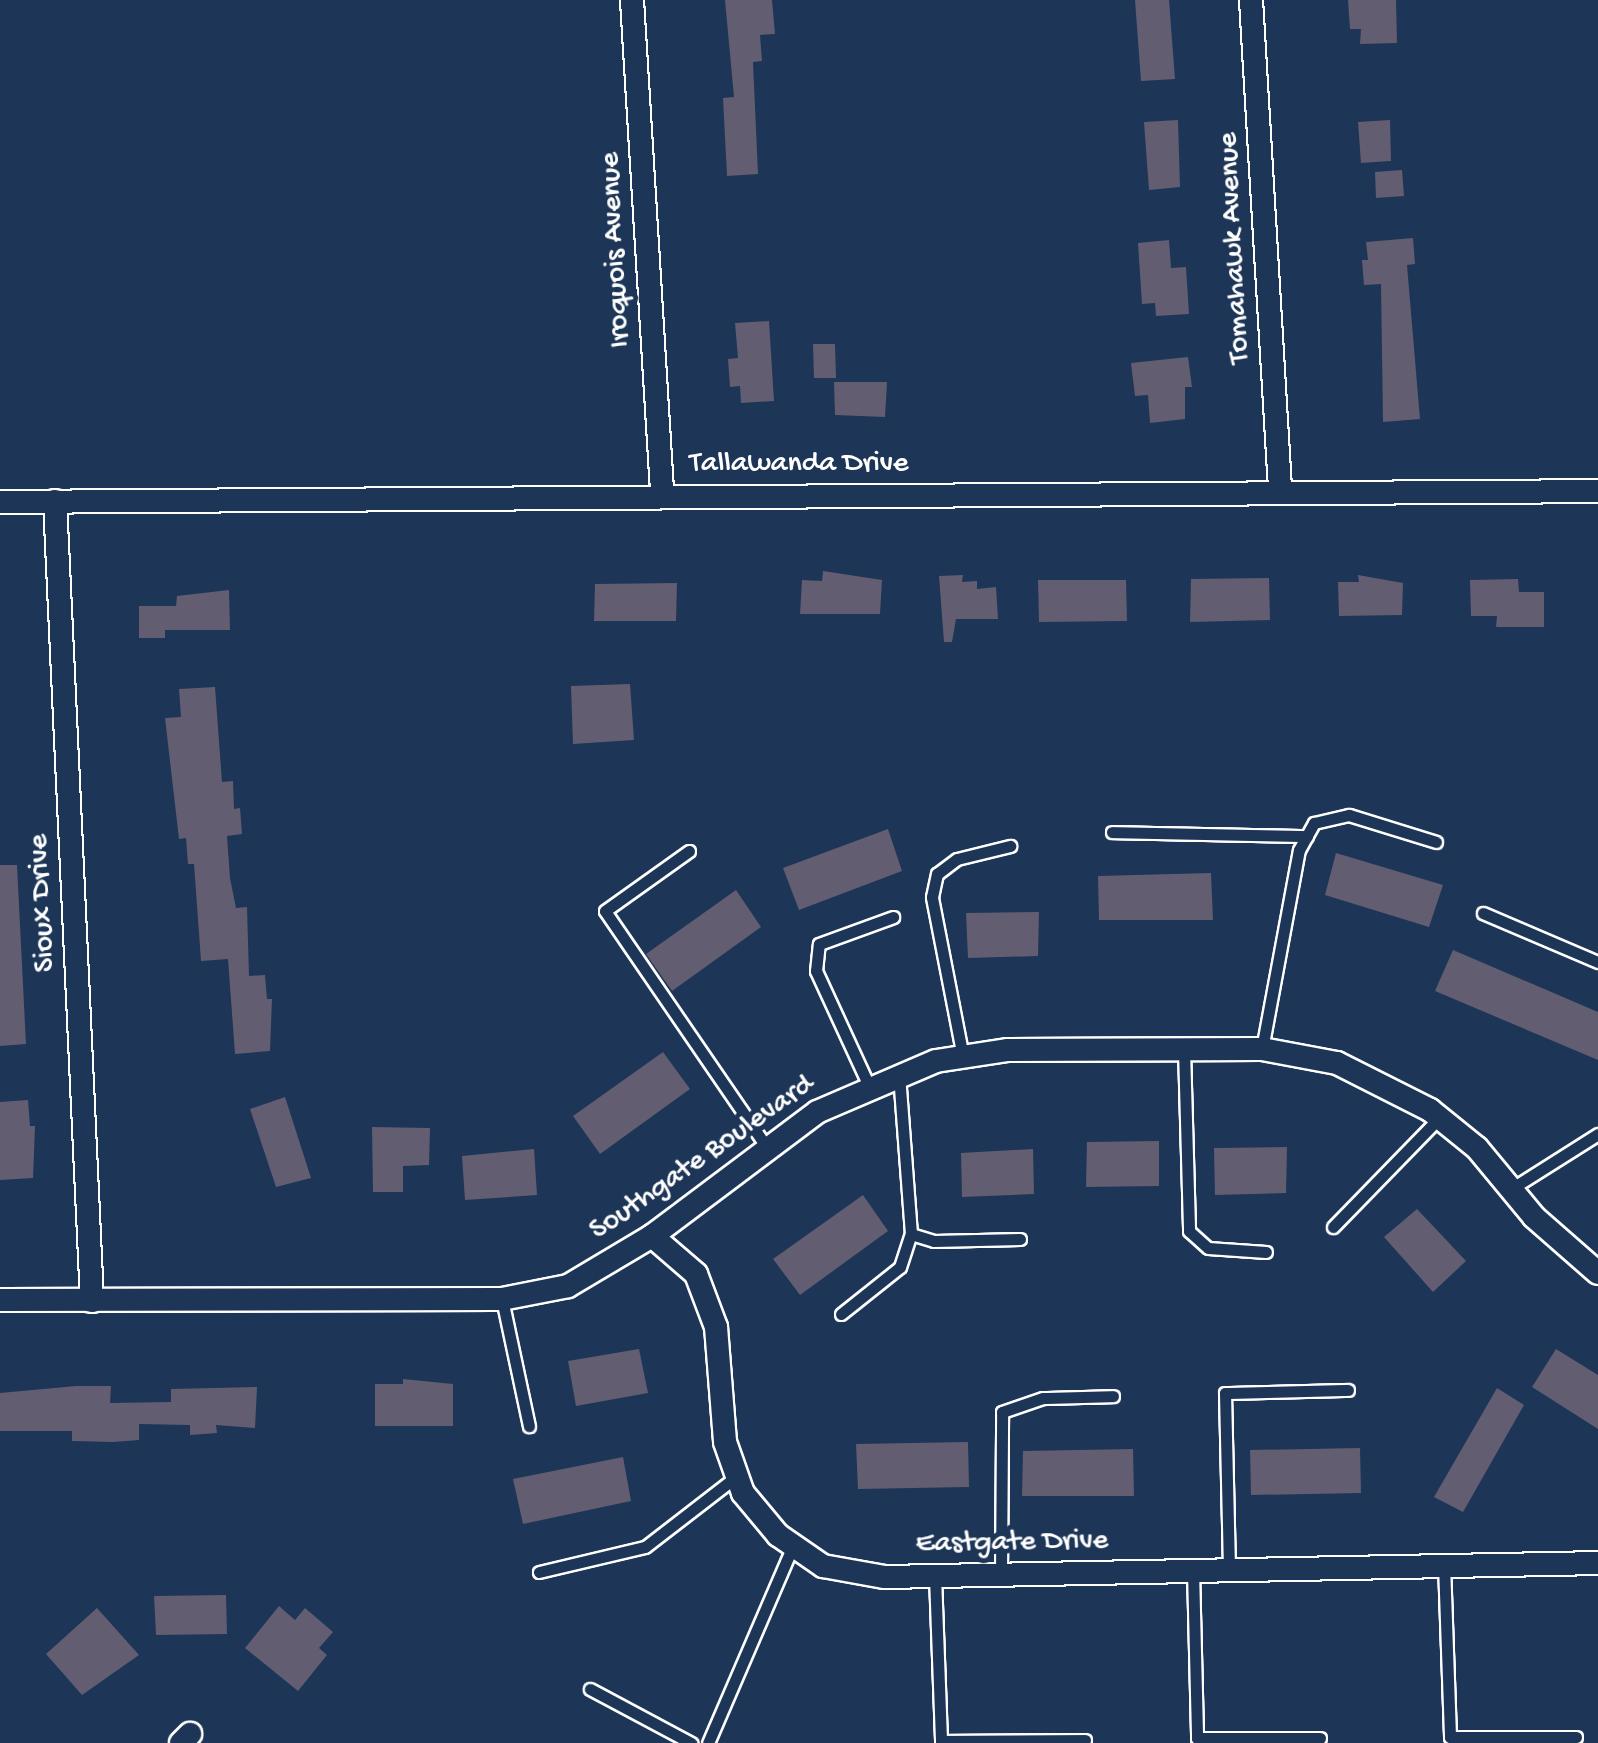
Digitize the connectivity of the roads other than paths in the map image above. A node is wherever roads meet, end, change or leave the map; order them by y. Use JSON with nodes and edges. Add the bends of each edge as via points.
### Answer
{"nodes":[{"id":1,"x":632,"y":0,"type":"edge"},
{"id":2,"x":1251,"y":0,"type":"edge"},
{"id":3,"x":1598,"y":491,"type":"edge"},
{"id":4,"x":1280,"y":492,"type":"junction"},
{"id":5,"x":662,"y":496,"type":"junction"},
{"id":6,"x":56,"y":501,"type":"junction"},
{"id":7,"x":0,"y":502,"type":"edge"},
{"id":8,"x":1112,"y":832,"type":"dead end"},
{"id":9,"x":1307,"y":836,"type":"junction"},
{"id":10,"x":1436,"y":842,"type":"dead end"},
{"id":11,"x":1010,"y":846,"type":"dead end"},
{"id":12,"x":689,"y":851,"type":"dead end"},
{"id":13,"x":1484,"y":913,"type":"dead end"},
{"id":14,"x":894,"y":917,"type":"dead end"},
{"id":15,"x":1598,"y":962,"type":"edge"},
{"id":16,"x":1184,"y":1049,"type":"junction"},
{"id":17,"x":1262,"y":1049,"type":"junction"},
{"id":18,"x":963,"y":1057,"type":"junction"},
{"id":19,"x":898,"y":1075,"type":"junction"},
{"id":20,"x":869,"y":1086,"type":"junction"},
{"id":21,"x":1440,"y":1118,"type":"junction"},
{"id":22,"x":1598,"y":1134,"type":"edge"},
{"id":23,"x":768,"y":1149,"type":"junction"},
{"id":24,"x":1511,"y":1189,"type":"junction"},
{"id":25,"x":1333,"y":1227,"type":"dead end"},
{"id":26,"x":911,"y":1234,"type":"junction"},
{"id":27,"x":652,"y":1236,"type":"junction"},
{"id":28,"x":1020,"y":1239,"type":"dead end"},
{"id":29,"x":1266,"y":1252,"type":"dead end"},
{"id":30,"x":1598,"y":1273,"type":"edge"},
{"id":31,"x":0,"y":1300,"type":"edge"},
{"id":32,"x":502,"y":1300,"type":"junction"},
{"id":33,"x":92,"y":1301,"type":"junction"},
{"id":34,"x":841,"y":1314,"type":"dead end"},
{"id":35,"x":1348,"y":1390,"type":"dead end"},
{"id":36,"x":1113,"y":1396,"type":"dead end"},
{"id":37,"x":528,"y":1426,"type":"dead end"},
{"id":38,"x":737,"y":1476,"type":"junction"},
{"id":39,"x":793,"y":1546,"type":"junction"},
{"id":40,"x":1598,"y":1563,"type":"edge"},
{"id":41,"x":1444,"y":1564,"type":"junction"},
{"id":42,"x":1229,"y":1569,"type":"junction"},
{"id":43,"x":1193,"y":1570,"type":"junction"},
{"id":44,"x":539,"y":1572,"type":"dead end"},
{"id":45,"x":1001,"y":1574,"type":"junction"},
{"id":46,"x":936,"y":1576,"type":"junction"},
{"id":47,"x":590,"y":1689,"type":"dead end"},
{"id":48,"x":1576,"y":1737,"type":"dead end"},
{"id":49,"x":1320,"y":1738,"type":"dead end"},
{"id":50,"x":1085,"y":1740,"type":"dead end"},
{"id":51,"x":692,"y":1743,"type":"edge"},
{"id":52,"x":708,"y":1743,"type":"edge"}],
"edges":[{"from":1,"to":5,"type":"street","name":"Iroquois Avenue"},
{"from":2,"to":4,"type":"street","name":"Tomahawk Avenue"},
{"from":3,"to":4,"type":"street","name":"Tallawanda Drive"},
{"from":4,"to":5,"type":"street","name":"Tallawanda Drive"},
{"from":5,"to":6,"type":"street","name":"Tallawanda Drive"},
{"from":6,"to":7,"type":"street","name":"Tallawanda Drive"},
{"from":6,"to":33,"type":"street","name":"Sioux Drive"},
{"from":8,"to":9,"type":"lane"},
{"from":9,"to":10,"type":"lane","via":[[1314,822],[1349,814]]},
{"from":9,"to":17,"type":"lane"},
{"from":11,"to":18,"type":"lane","via":[[957,859],[937,874],[934,886],[934,932]]},
{"from":12,"to":23,"type":"lane","via":[[605,910]]},
{"from":13,"to":15,"type":"lane"},
{"from":14,"to":20,"type":"lane","via":[[818,944],[816,972]]},
{"from":16,"to":17,"type":"street","name":"Southgate Boulevard"},
{"from":16,"to":18,"type":"street","name":"Southgate Boulevard","via":[[1008,1050]]},
{"from":16,"to":29,"type":"lane","via":[[1189,1231],[1208,1248]]},
{"from":17,"to":21,"type":"street","name":"Southgate Boulevard","via":[[1337,1062]]},
{"from":18,"to":19,"type":"street","name":"Southgate Boulevard"},
{"from":19,"to":20,"type":"street","name":"Southgate Boulevard"},
{"from":19,"to":26,"type":"lane"},
{"from":20,"to":23,"type":"street","name":"Southgate Boulevard","via":[[817,1112]]},
{"from":21,"to":24,"type":"street","name":"Southgate Boulevard"},
{"from":21,"to":25,"type":"lane"},
{"from":22,"to":24,"type":"lane"},
{"from":23,"to":27,"type":"street","name":"Southgate Boulevard"},
{"from":24,"to":30,"type":"street","name":"Southgate Boulevard"},
{"from":26,"to":28,"type":"lane","via":[[934,1241]]},
{"from":26,"to":34,"type":"lane","via":[[900,1267]]},
{"from":27,"to":32,"type":"street","name":"Southgate Boulevard","via":[[568,1286]]},
{"from":27,"to":38,"type":"street","name":"Eastgate Drive","via":[[696,1274],[716,1327],[724,1442]]},
{"from":31,"to":33,"type":"street","name":"Southgate Boulevard"},
{"from":32,"to":33,"type":"street","name":"Southgate Boulevard"},
{"from":32,"to":37,"type":"lane"},
{"from":35,"to":42,"type":"lane","via":[[1225,1393]]},
{"from":36,"to":45,"type":"lane","via":[[1043,1398],[1002,1412]]},
{"from":38,"to":39,"type":"street","name":"Eastgate Drive","via":[[754,1507]]},
{"from":38,"to":44,"type":"lane","via":[[645,1547]]},
{"from":39,"to":46,"type":"street","name":"Eastgate Drive","via":[[822,1566],[885,1577]]},
{"from":39,"to":52,"type":"lane"},
{"from":40,"to":41,"type":"street","name":"Eastgate Drive"},
{"from":41,"to":42,"type":"street","name":"Eastgate Drive"},
{"from":41,"to":48,"type":"lane","via":[[1450,1737]]},
{"from":42,"to":43,"type":"street","name":"Eastgate Drive"},
{"from":43,"to":45,"type":"street","name":"Eastgate Drive"},
{"from":43,"to":49,"type":"lane","via":[[1197,1738]]},
{"from":45,"to":46,"type":"street","name":"Eastgate Drive"},
{"from":46,"to":50,"type":"lane","via":[[941,1741]]},
{"from":47,"to":51,"type":"lane"}]}
